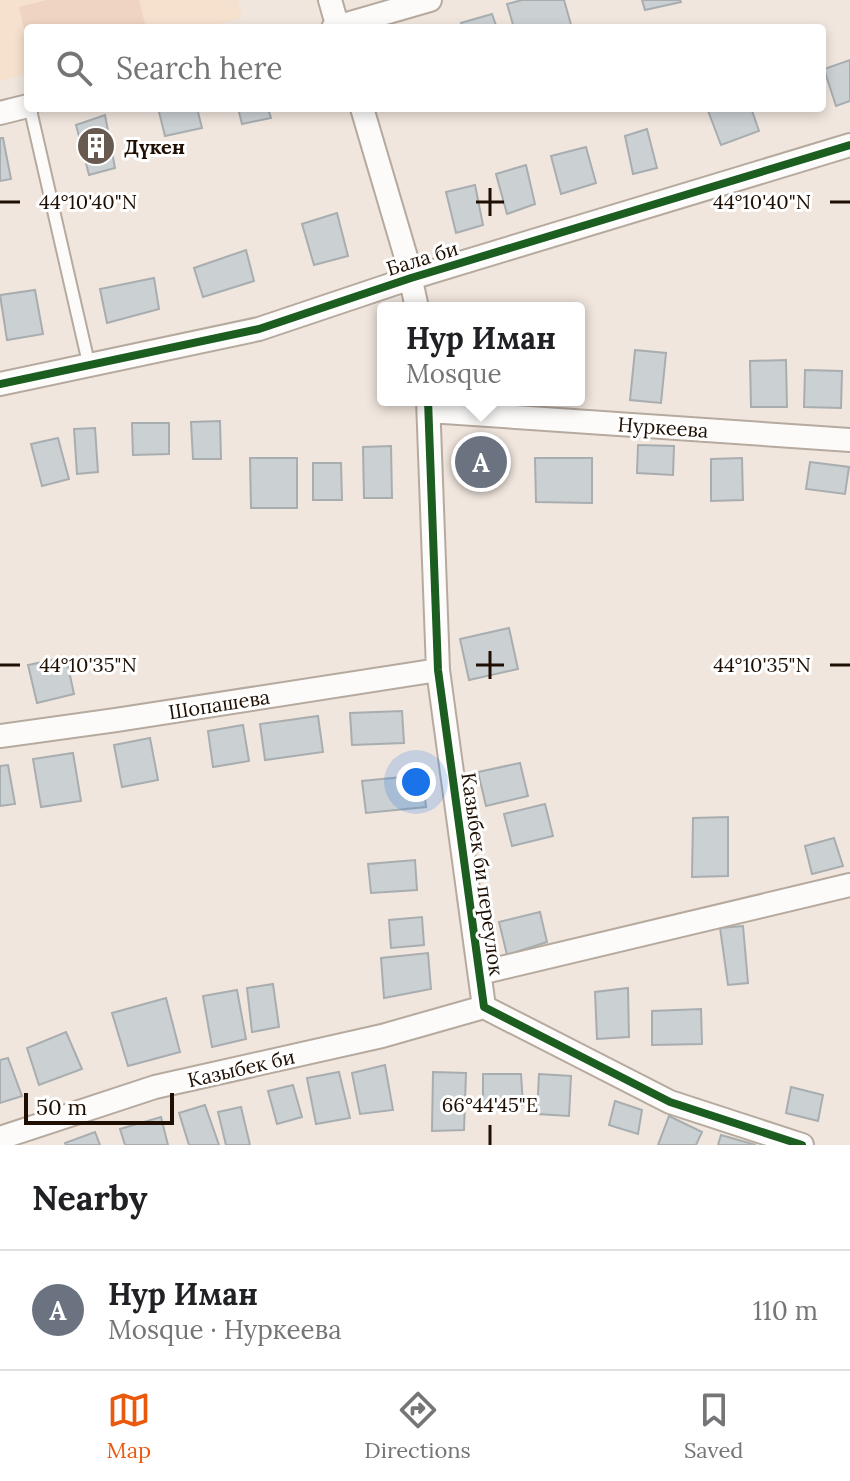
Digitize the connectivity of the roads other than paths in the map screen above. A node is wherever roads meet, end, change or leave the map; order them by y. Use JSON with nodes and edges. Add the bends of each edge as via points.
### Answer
{"nodes":[{"id":1,"x":330,"y":0,"type":"edge"},
{"id":2,"x":430,"y":0,"type":"edge"},
{"id":3,"x":336,"y":24,"type":"edge"},
{"id":4,"x":350,"y":24,"type":"edge"},
{"id":5,"x":24,"y":108,"type":"edge"},
{"id":6,"x":30,"y":112,"type":"edge"},
{"id":7,"x":363,"y":112,"type":"edge"},
{"id":8,"x":0,"y":113,"type":"edge"},
{"id":9,"x":850,"y":145,"type":"edge"},
{"id":10,"x":411,"y":278,"type":"junction"},
{"id":11,"x":416,"y":302,"type":"edge"},
{"id":12,"x":89,"y":365,"type":"junction"},
{"id":13,"x":0,"y":384,"type":"edge"},
{"id":14,"x":429,"y":406,"type":"edge"},
{"id":15,"x":850,"y":440,"type":"edge"},
{"id":16,"x":438,"y":670,"type":"junction"},
{"id":17,"x":0,"y":736,"type":"edge"},
{"id":18,"x":850,"y":885,"type":"edge"},
{"id":19,"x":480,"y":973,"type":"junction"},
{"id":20,"x":484,"y":1007,"type":"junction"},
{"id":21,"x":0,"y":1138,"type":"edge"},
{"id":22,"x":802,"y":1145,"type":"edge"}],
"edges":[{"from":1,"to":3,"type":"street"},
{"from":2,"to":4,"type":"street"},
{"from":5,"to":8,"type":"street"},
{"from":6,"to":12,"type":"lane"},
{"from":7,"to":10,"type":"street"},
{"from":9,"to":10,"type":"street","name":"Бала би"},
{"from":10,"to":11,"type":"street"},
{"from":10,"to":12,"type":"street","name":"Бала би","via":[[259,329]]},
{"from":12,"to":13,"type":"street","name":"Бала би"},
{"from":14,"to":15,"type":"street","name":"Нуркеева"},
{"from":14,"to":16,"type":"street","name":"Казыбек би переулок"},
{"from":16,"to":17,"type":"street","name":"Шопашева"},
{"from":16,"to":19,"type":"street","name":"Казыбек би переулок"},
{"from":18,"to":19,"type":"street"},
{"from":19,"to":20,"type":"street","name":"Казыбек би переулок"},
{"from":20,"to":21,"type":"street","name":"Казыбек би","via":[[382,1036],[155,1087]]},
{"from":20,"to":22,"type":"street","name":"Казыбек би переулок","via":[[670,1102]]}]}
